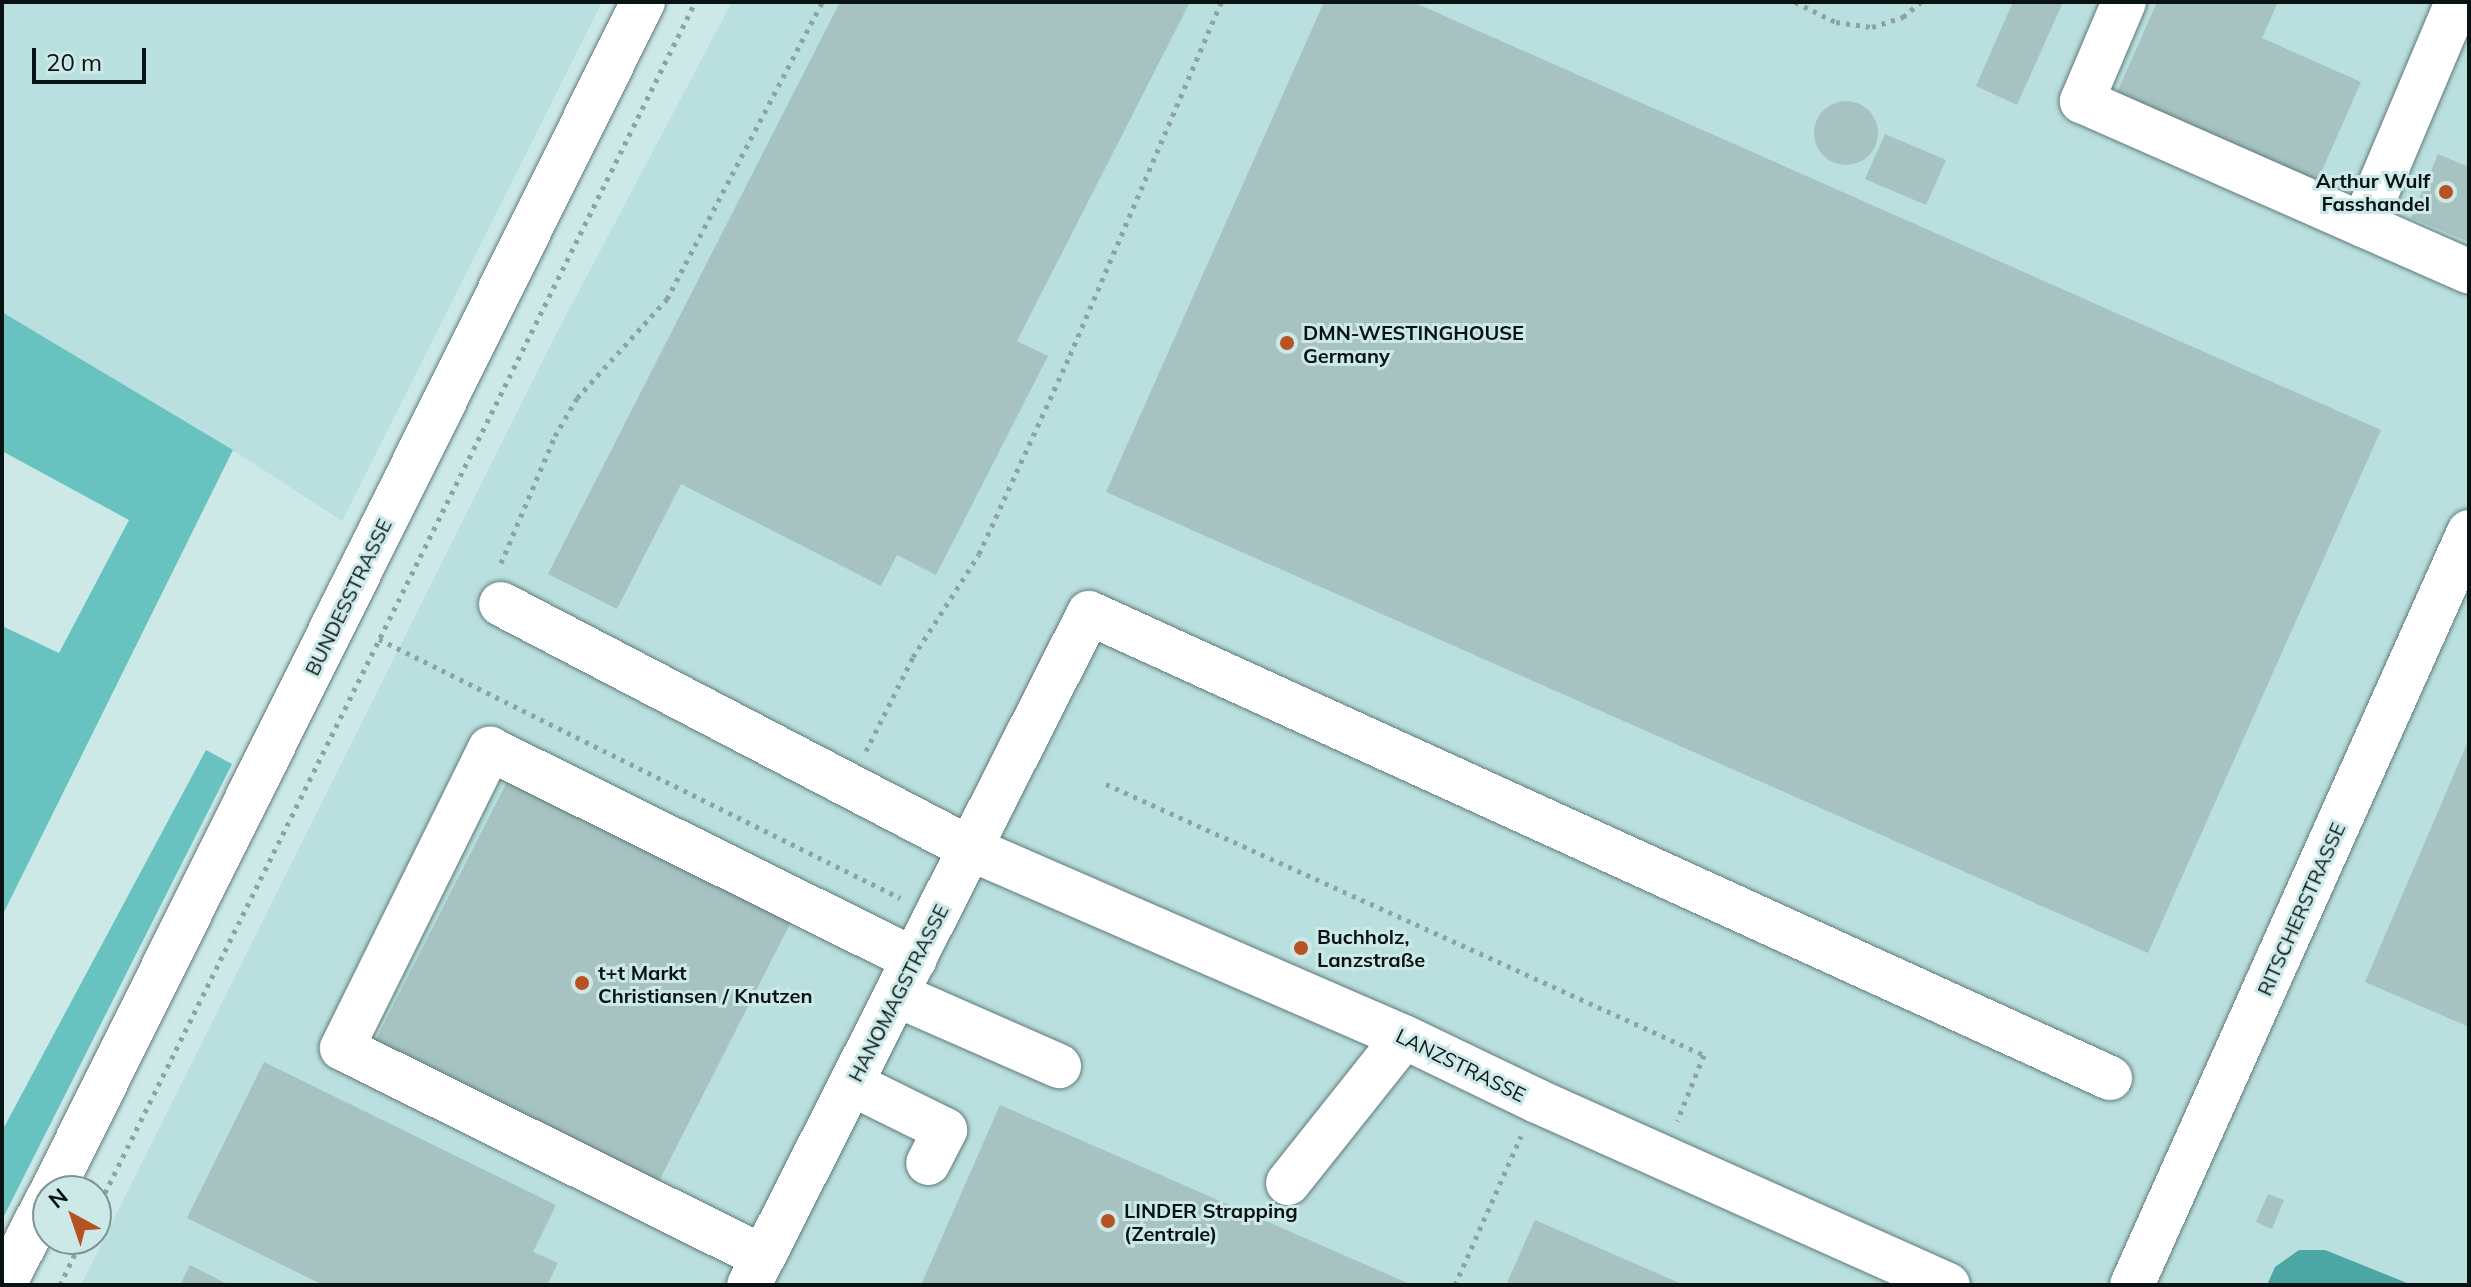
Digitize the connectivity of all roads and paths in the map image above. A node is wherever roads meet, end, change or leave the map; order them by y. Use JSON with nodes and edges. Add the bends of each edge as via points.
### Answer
{"nodes":[{"id":1,"x":643,"y":2,"type":"edge"},
{"id":2,"x":695,"y":2,"type":"edge"},
{"id":3,"x":822,"y":2,"type":"edge"},
{"id":4,"x":1221,"y":2,"type":"edge"},
{"id":5,"x":1795,"y":2,"type":"edge"},
{"id":6,"x":1921,"y":2,"type":"edge"},
{"id":7,"x":2124,"y":2,"type":"edge"},
{"id":8,"x":2457,"y":2,"type":"edge"},
{"id":9,"x":2363,"y":225,"type":"junction"},
{"id":10,"x":2469,"y":272,"type":"edge"},
{"id":11,"x":2469,"y":532,"type":"edge"},
{"id":12,"x":501,"y":604,"type":"joint"},
{"id":13,"x":379,"y":639,"type":"junction"},
{"id":14,"x":849,"y":784,"type":"junction"},
{"id":15,"x":1106,"y":784,"type":"dead end"},
{"id":16,"x":971,"y":849,"type":"junction"},
{"id":17,"x":937,"y":916,"type":"junction"},
{"id":18,"x":906,"y":977,"type":"junction"},
{"id":19,"x":1404,"y":1037,"type":"junction"},
{"id":20,"x":1059,"y":1066,"type":"dead end"},
{"id":21,"x":2110,"y":1078,"type":"dead end"},
{"id":22,"x":852,"y":1084,"type":"junction"},
{"id":23,"x":1537,"y":1101,"type":"junction"},
{"id":24,"x":1661,"y":1157,"type":"junction"},
{"id":25,"x":928,"y":1163,"type":"dead end"},
{"id":26,"x":60,"y":1175,"type":"edge"},
{"id":27,"x":112,"y":1179,"type":"edge"},
{"id":28,"x":1288,"y":1183,"type":"dead end"},
{"id":29,"x":32,"y":1230,"type":"edge"},
{"id":30,"x":74,"y":1255,"type":"edge"},
{"id":31,"x":756,"y":1271,"type":"edge"},
{"id":32,"x":4,"y":1285,"type":"edge"},
{"id":33,"x":60,"y":1285,"type":"edge"},
{"id":34,"x":1455,"y":1285,"type":"edge"},
{"id":35,"x":1948,"y":1285,"type":"edge"},
{"id":36,"x":2132,"y":1285,"type":"edge"}],
"edges":[{"from":1,"to":26,"type":"street","name":"BUNDESSTRASSE"},
{"from":2,"to":13,"type":"path"},
{"from":3,"to":12,"type":"path","via":[[667,299],[577,398],[555,436],[492,585]]},
{"from":4,"to":14,"type":"path","via":[[979,554],[913,657]]},
{"from":5,"to":6,"type":"path","via":[[1836,22],[1872,27],[1903,17]]},
{"from":7,"to":9,"type":"street","via":[[2082,101]]},
{"from":8,"to":9,"type":"street"},
{"from":9,"to":10,"type":"street"},
{"from":11,"to":36,"type":"street","name":"RITSCHERSTRASSE"},
{"from":12,"to":14,"type":"street","name":"LANZSTRASSE"},
{"from":13,"to":17,"type":"path"},
{"from":13,"to":27,"type":"path"},
{"from":14,"to":16,"type":"street","name":"LANZSTRASSE"},
{"from":15,"to":24,"type":"path","via":[[1704,1055]]},
{"from":16,"to":17,"type":"street","name":"HANOMAGSTRASSE"},
{"from":16,"to":19,"type":"street","name":"LANZSTRASSE"},
{"from":16,"to":21,"type":"street","name":"HANOMAGSTRASSE","via":[[1089,613]]},
{"from":17,"to":18,"type":"street","name":"HANOMAGSTRASSE"},
{"from":18,"to":20,"type":"street"},
{"from":18,"to":22,"type":"street","name":"HANOMAGSTRASSE"},
{"from":18,"to":31,"type":"street","via":[[490,749],[342,1048]]},
{"from":19,"to":23,"type":"street","name":"LANZSTRASSE"},
{"from":19,"to":28,"type":"street"},
{"from":22,"to":25,"type":"street","via":[[945,1130]]},
{"from":22,"to":31,"type":"street","name":"HANOMAGSTRASSE"},
{"from":23,"to":24,"type":"street","name":"LANZSTRASSE"},
{"from":23,"to":34,"type":"path"},
{"from":24,"to":35,"type":"street","name":"LANZSTRASSE"},
{"from":29,"to":32,"type":"street"},
{"from":30,"to":33,"type":"path"}]}
